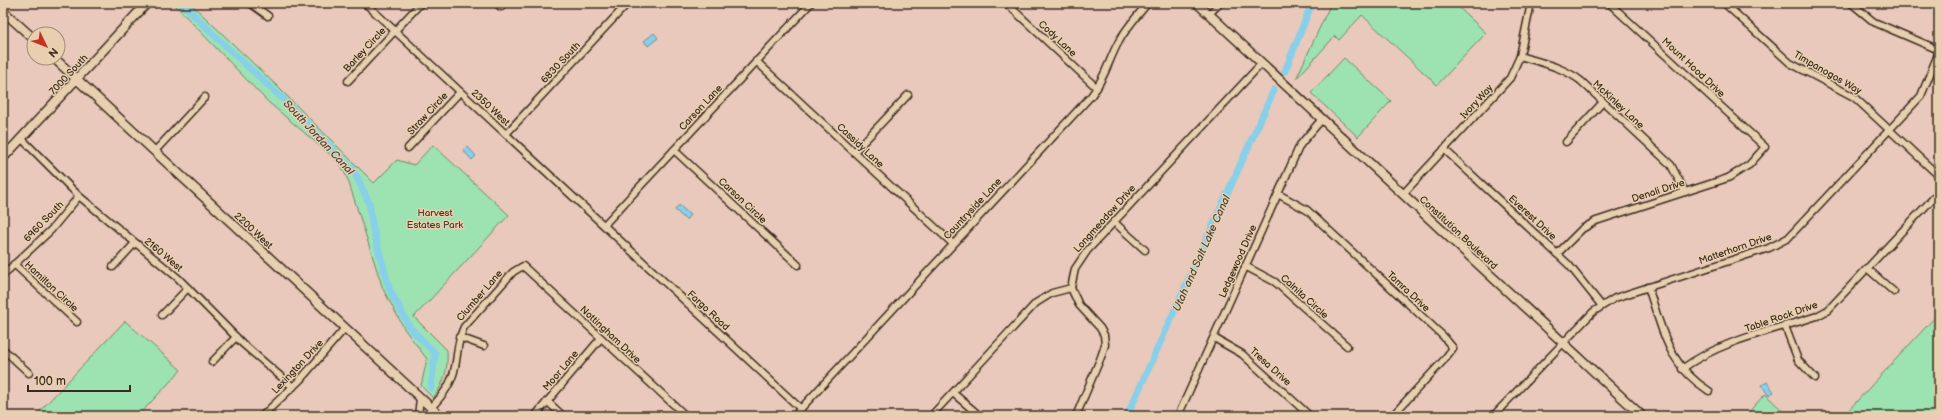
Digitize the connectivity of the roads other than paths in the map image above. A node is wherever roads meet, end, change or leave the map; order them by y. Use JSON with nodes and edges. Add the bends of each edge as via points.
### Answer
{"nodes":[{"id":1,"x":147,"y":3,"type":"edge"},
{"id":2,"x":250,"y":3,"type":"edge"},
{"id":3,"x":365,"y":3,"type":"edge"},
{"id":4,"x":421,"y":3,"type":"edge"},
{"id":5,"x":628,"y":3,"type":"edge"},
{"id":6,"x":811,"y":3,"type":"edge"},
{"id":7,"x":1006,"y":3,"type":"edge"},
{"id":8,"x":1148,"y":3,"type":"edge"},
{"id":9,"x":1197,"y":3,"type":"edge"},
{"id":10,"x":1220,"y":3,"type":"edge"},
{"id":11,"x":1531,"y":3,"type":"edge"},
{"id":12,"x":1609,"y":3,"type":"edge"},
{"id":13,"x":1724,"y":3,"type":"edge"},
{"id":14,"x":1851,"y":3,"type":"edge"},
{"id":15,"x":3,"y":11,"type":"edge"},
{"id":16,"x":1209,"y":14,"type":"junction"},
{"id":17,"x":268,"y":16,"type":"dead end"},
{"id":18,"x":395,"y":31,"type":"junction"},
{"id":19,"x":26,"y":32,"type":"edge"},
{"id":20,"x":1939,"y":51,"type":"edge"},
{"id":21,"x":1520,"y":56,"type":"junction"},
{"id":22,"x":756,"y":61,"type":"junction"},
{"id":23,"x":1262,"y":63,"type":"junction"},
{"id":24,"x":63,"y":66,"type":"edge"},
{"id":25,"x":77,"y":79,"type":"junction"},
{"id":26,"x":348,"y":81,"type":"dead end"},
{"id":27,"x":1097,"y":88,"type":"junction"},
{"id":28,"x":460,"y":92,"type":"junction"},
{"id":29,"x":908,"y":95,"type":"dead end"},
{"id":30,"x":205,"y":97,"type":"dead end"},
{"id":31,"x":1603,"y":102,"type":"junction"},
{"id":32,"x":1322,"y":119,"type":"junction"},
{"id":33,"x":1890,"y":130,"type":"junction"},
{"id":34,"x":506,"y":134,"type":"junction"},
{"id":35,"x":21,"y":138,"type":"junction"},
{"id":36,"x":1566,"y":142,"type":"dead end"},
{"id":37,"x":1765,"y":147,"type":"joint"},
{"id":38,"x":408,"y":148,"type":"dead end"},
{"id":39,"x":1444,"y":149,"type":"junction"},
{"id":40,"x":674,"y":150,"type":"junction"},
{"id":41,"x":155,"y":151,"type":"junction"},
{"id":42,"x":854,"y":152,"type":"junction"},
{"id":43,"x":3,"y":158,"type":"edge"},
{"id":44,"x":1939,"y":176,"type":"edge"},
{"id":45,"x":1685,"y":192,"type":"junction"},
{"id":46,"x":1939,"y":192,"type":"edge"},
{"id":47,"x":1278,"y":194,"type":"junction"},
{"id":48,"x":1403,"y":194,"type":"junction"},
{"id":49,"x":80,"y":196,"type":"junction"},
{"id":50,"x":1114,"y":222,"type":"junction"},
{"id":51,"x":604,"y":225,"type":"junction"},
{"id":52,"x":135,"y":243,"type":"junction"},
{"id":53,"x":952,"y":244,"type":"junction"},
{"id":54,"x":1145,"y":250,"type":"dead end"},
{"id":55,"x":1557,"y":254,"type":"junction"},
{"id":56,"x":14,"y":264,"type":"junction"},
{"id":57,"x":798,"y":265,"type":"dead end"},
{"id":58,"x":524,"y":266,"type":"joint"},
{"id":59,"x":1245,"y":266,"type":"junction"},
{"id":60,"x":113,"y":267,"type":"dead end"},
{"id":61,"x":1868,"y":268,"type":"junction"},
{"id":62,"x":3,"y":275,"type":"edge"},
{"id":63,"x":1648,"y":287,"type":"junction"},
{"id":64,"x":188,"y":288,"type":"junction"},
{"id":65,"x":1071,"y":288,"type":"junction"},
{"id":66,"x":1894,"y":292,"type":"dead end"},
{"id":67,"x":1602,"y":305,"type":"junction"},
{"id":68,"x":162,"y":315,"type":"dead end"},
{"id":69,"x":77,"y":322,"type":"dead end"},
{"id":70,"x":1785,"y":326,"type":"junction"},
{"id":71,"x":345,"y":328,"type":"junction"},
{"id":72,"x":236,"y":337,"type":"junction"},
{"id":73,"x":459,"y":337,"type":"junction"},
{"id":74,"x":601,"y":338,"type":"junction"},
{"id":75,"x":1214,"y":338,"type":"junction"},
{"id":76,"x":1562,"y":342,"type":"junction"},
{"id":77,"x":484,"y":346,"type":"dead end"},
{"id":78,"x":1347,"y":346,"type":"dead end"},
{"id":79,"x":3,"y":349,"type":"edge"},
{"id":80,"x":212,"y":362,"type":"dead end"},
{"id":81,"x":1682,"y":369,"type":"junction"},
{"id":82,"x":29,"y":374,"type":"dead end"},
{"id":83,"x":1815,"y":378,"type":"dead end"},
{"id":84,"x":293,"y":387,"type":"junction"},
{"id":85,"x":1709,"y":391,"type":"dead end"},
{"id":86,"x":953,"y":393,"type":"junction"},
{"id":87,"x":420,"y":398,"type":"junction"},
{"id":88,"x":547,"y":401,"type":"junction"},
{"id":89,"x":431,"y":408,"type":"junction"},
{"id":90,"x":801,"y":409,"type":"junction"},
{"id":91,"x":262,"y":416,"type":"edge"},
{"id":92,"x":418,"y":416,"type":"edge"},
{"id":93,"x":440,"y":416,"type":"edge"},
{"id":94,"x":535,"y":416,"type":"edge"},
{"id":95,"x":563,"y":416,"type":"edge"},
{"id":96,"x":686,"y":416,"type":"edge"},
{"id":97,"x":794,"y":416,"type":"edge"},
{"id":98,"x":931,"y":416,"type":"edge"},
{"id":99,"x":980,"y":416,"type":"edge"},
{"id":100,"x":1076,"y":416,"type":"edge"},
{"id":101,"x":1178,"y":416,"type":"edge"},
{"id":102,"x":1310,"y":416,"type":"edge"},
{"id":103,"x":1392,"y":416,"type":"edge"},
{"id":104,"x":1493,"y":416,"type":"edge"},
{"id":105,"x":1642,"y":416,"type":"edge"}],
"edges":[{"from":1,"to":25,"type":"main road","name":"7000 South"},
{"from":2,"to":17,"type":"street"},
{"from":3,"to":18,"type":"street","name":"2350 West"},
{"from":4,"to":18,"type":"street","name":"Barley Circle"},
{"from":5,"to":34,"type":"street","name":"6830 South"},
{"from":6,"to":22,"type":"street","name":"Carson Lane"},
{"from":7,"to":27,"type":"street","name":"Cody Lane"},
{"from":8,"to":27,"type":"street","name":"Countryside Lane","via":[[1126,29]]},
{"from":9,"to":16,"type":"main road","name":"Constitution Boulevard"},
{"from":10,"to":16,"type":"street"},
{"from":11,"to":21,"type":"street","name":"Ivory Way"},
{"from":12,"to":37,"type":"street","name":"Mount Hood Drive"},
{"from":13,"to":33,"type":"street","name":"Timpanogos Way","via":[[1782,57],[1799,69],[1854,97]]},
{"from":14,"to":20,"type":"street","via":[[1874,22]]},
{"from":15,"to":19,"type":"main road"},
{"from":16,"to":23,"type":"main road","name":"Constitution Boulevard"},
{"from":18,"to":26,"type":"street","name":"Barley Circle"},
{"from":18,"to":28,"type":"street","name":"2350 West"},
{"from":20,"to":33,"type":"street","name":"Matterhorn Drive","via":[[1921,96]]},
{"from":21,"to":31,"type":"street","name":"McKinley Lane","via":[[1571,73]]},
{"from":21,"to":39,"type":"street","name":"Ivory Way","via":[[1504,86]]},
{"from":22,"to":40,"type":"street","name":"Carson Lane"},
{"from":22,"to":42,"type":"street","name":"Cassidy Lane"},
{"from":23,"to":32,"type":"main road","name":"Constitution Boulevard"},
{"from":23,"to":50,"type":"street","name":"Longmeadow Drive"},
{"from":24,"to":25,"type":"main road","name":"2200 West"},
{"from":25,"to":35,"type":"main road","name":"7000 South"},
{"from":25,"to":41,"type":"main road","name":"2200 West"},
{"from":27,"to":53,"type":"street","name":"Countryside Lane"},
{"from":28,"to":34,"type":"street","name":"2350 West"},
{"from":28,"to":38,"type":"street","name":"Straw Circle"},
{"from":29,"to":42,"type":"street"},
{"from":30,"to":41,"type":"street"},
{"from":31,"to":36,"type":"street"},
{"from":31,"to":45,"type":"street","name":"McKinley Lane","via":[[1671,166]]},
{"from":32,"to":47,"type":"street","name":"Ledgewood Drive","via":[[1300,145]]},
{"from":32,"to":48,"type":"main road","name":"Constitution Boulevard"},
{"from":33,"to":44,"type":"street","name":"Timpanogos Way"},
{"from":33,"to":63,"type":"street","name":"Matterhorn Drive","via":[[1797,230],[1780,243]]},
{"from":34,"to":51,"type":"street","name":"2350 West"},
{"from":35,"to":43,"type":"main road","name":"7000 South"},
{"from":35,"to":49,"type":"street","name":"2160 West"},
{"from":37,"to":45,"type":"street","name":"Denali Drive","via":[[1739,172]]},
{"from":39,"to":48,"type":"street","name":"Ivory Way"},
{"from":39,"to":55,"type":"street","name":"Everest Drive"},
{"from":40,"to":51,"type":"street","name":"Carson Lane"},
{"from":40,"to":57,"type":"street","name":"Carson Circle"},
{"from":41,"to":71,"type":"main road","name":"2200 West"},
{"from":42,"to":53,"type":"street","name":"Cassidy Lane"},
{"from":45,"to":55,"type":"street","name":"Denali Drive","via":[[1596,221],[1582,229]]},
{"from":46,"to":61,"type":"street","name":"Table Rock Drive"},
{"from":47,"to":59,"type":"street","name":"Ledgewood Drive"},
{"from":47,"to":103,"type":"street","name":"Tamra Drive","via":[[1307,210],[1453,348]]},
{"from":48,"to":76,"type":"main road","name":"Constitution Boulevard"},
{"from":49,"to":52,"type":"street","name":"2160 West"},
{"from":49,"to":56,"type":"street","name":"6960 South","via":[[51,230]]},
{"from":50,"to":54,"type":"street"},
{"from":50,"to":65,"type":"street","name":"Longmeadow Drive","via":[[1079,259]]},
{"from":51,"to":90,"type":"street","name":"Fargo Road"},
{"from":52,"to":60,"type":"street"},
{"from":52,"to":64,"type":"street","name":"2160 West"},
{"from":53,"to":90,"type":"street","name":"Countryside Lane"},
{"from":55,"to":67,"type":"street","name":"Everest Drive","via":[[1580,277]]},
{"from":56,"to":62,"type":"street","name":"6960 South"},
{"from":56,"to":69,"type":"street","name":"Hamilton Circle"},
{"from":58,"to":73,"type":"street","name":"Clumber Lane","via":[[513,272],[474,314]]},
{"from":58,"to":74,"type":"street","name":"Nottingham Drive"},
{"from":59,"to":75,"type":"street","name":"Ledgewood Drive"},
{"from":59,"to":78,"type":"street","name":"Calnita Circle","via":[[1275,282]]},
{"from":61,"to":66,"type":"street"},
{"from":61,"to":70,"type":"street","name":"Table Rock Drive","via":[[1828,310]]},
{"from":63,"to":67,"type":"street","name":"Matterhorn Drive"},
{"from":63,"to":81,"type":"street","via":[[1668,348]]},
{"from":64,"to":68,"type":"street"},
{"from":64,"to":72,"type":"street","name":"2160 West"},
{"from":65,"to":86,"type":"street","via":[[1052,293],[1036,303]]},
{"from":65,"to":100,"type":"street","via":[[1078,305],[1100,328],[1105,345]]},
{"from":67,"to":76,"type":"street","name":"Matterhorn Drive"},
{"from":70,"to":81,"type":"street","name":"Table Rock Drive","via":[[1719,348]]},
{"from":70,"to":83,"type":"street","via":[[1798,360]]},
{"from":71,"to":84,"type":"street","name":"Lexington Drive"},
{"from":71,"to":87,"type":"main road","name":"2200 West"},
{"from":72,"to":80,"type":"street"},
{"from":72,"to":84,"type":"street","name":"2160 West"},
{"from":73,"to":77,"type":"street"},
{"from":73,"to":89,"type":"street","name":"Clumber Lane","via":[[453,375],[445,392]]},
{"from":74,"to":88,"type":"street","name":"Moor Lane"},
{"from":74,"to":96,"type":"street","name":"Nottingham Drive"},
{"from":75,"to":101,"type":"street","name":"Ledgewood Drive"},
{"from":75,"to":102,"type":"street","name":"Tresa Drive","via":[[1242,354]]},
{"from":76,"to":104,"type":"street","name":"Matterhorn Drive"},
{"from":76,"to":105,"type":"main road","name":"Constitution Boulevard"},
{"from":79,"to":82,"type":"street"},
{"from":81,"to":85,"type":"street"},
{"from":84,"to":91,"type":"street","name":"Lexington Drive"},
{"from":86,"to":98,"type":"street"},
{"from":86,"to":99,"type":"street"},
{"from":87,"to":89,"type":"main road","name":"2200 West"},
{"from":87,"to":92,"type":"street"},
{"from":88,"to":94,"type":"street","name":"Moor Lane"},
{"from":88,"to":95,"type":"street"},
{"from":89,"to":93,"type":"main road","name":"2200 West"},
{"from":90,"to":97,"type":"street","name":"Countryside Lane"}]}
